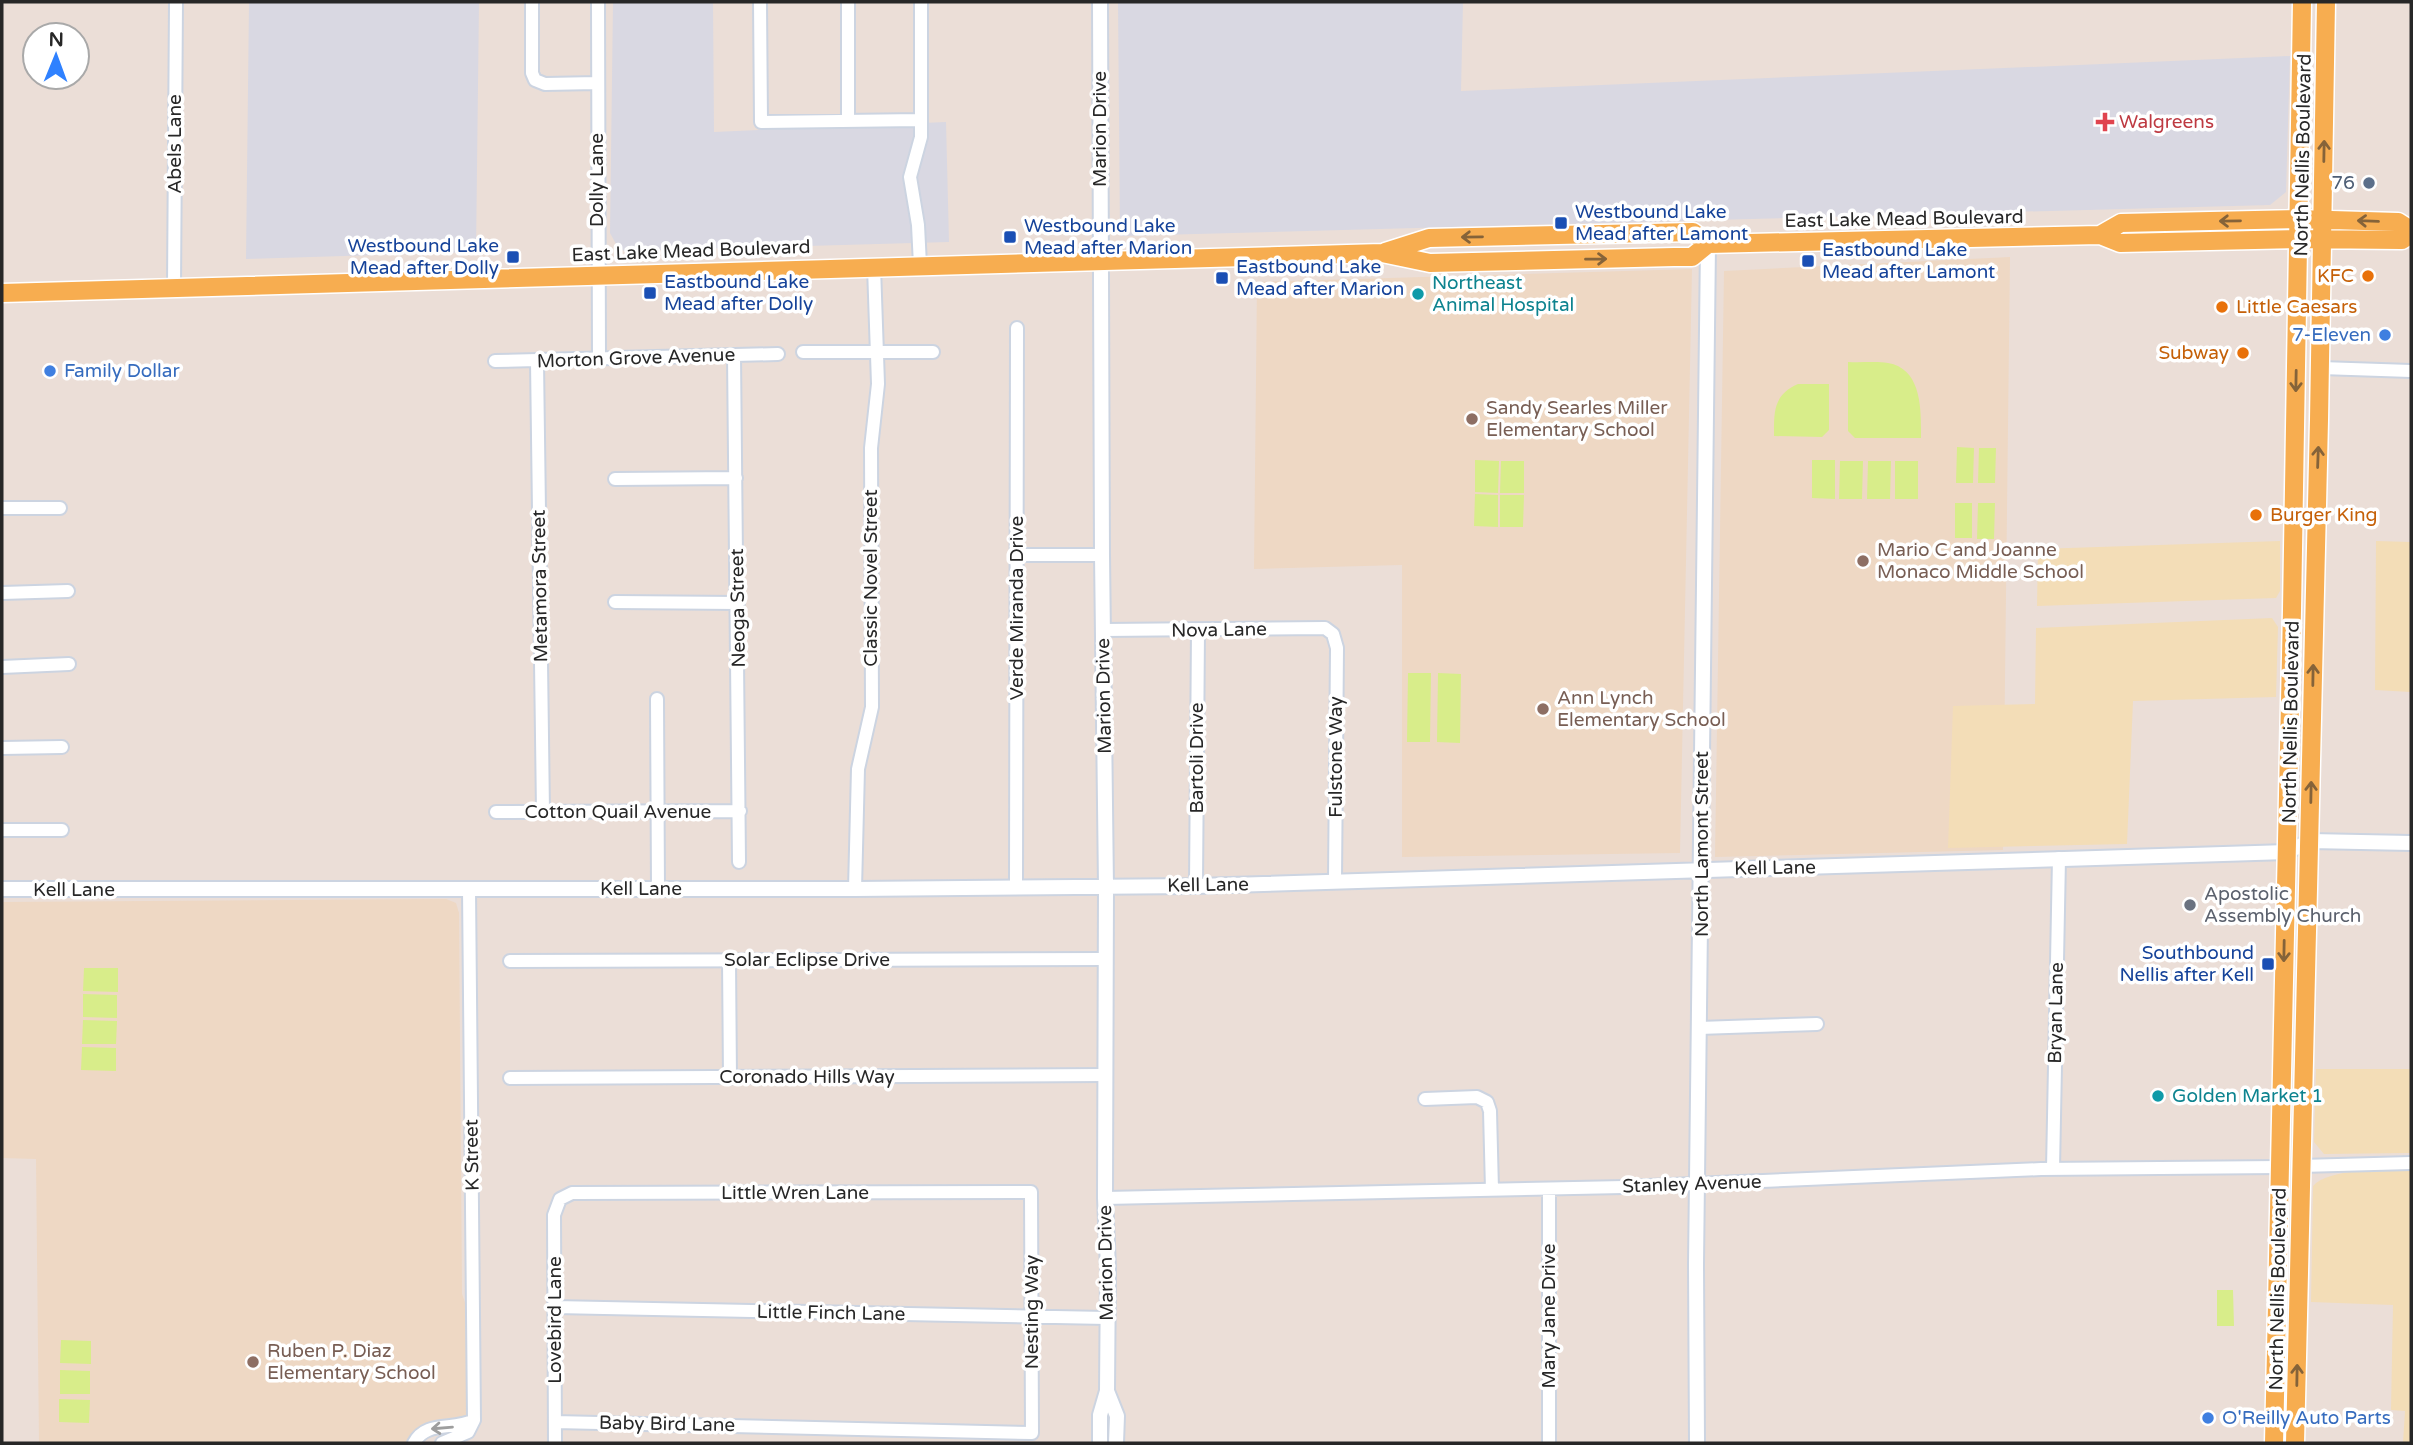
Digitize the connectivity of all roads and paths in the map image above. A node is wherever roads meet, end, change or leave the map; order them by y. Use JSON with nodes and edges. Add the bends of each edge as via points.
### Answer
{"nodes":[{"id":1,"x":176,"y":2,"type":"edge"},
{"id":2,"x":532,"y":2,"type":"edge"},
{"id":3,"x":597,"y":2,"type":"edge"},
{"id":4,"x":760,"y":2,"type":"edge"},
{"id":5,"x":848,"y":2,"type":"edge"},
{"id":6,"x":921,"y":2,"type":"edge"},
{"id":7,"x":1100,"y":2,"type":"edge"},
{"id":8,"x":2302,"y":2,"type":"edge"},
{"id":9,"x":2326,"y":2,"type":"edge"},
{"id":10,"x":597,"y":83,"type":"junction"},
{"id":11,"x":920,"y":120,"type":"junction"},
{"id":12,"x":848,"y":121,"type":"junction"},
{"id":13,"x":2298,"y":219,"type":"junction"},
{"id":14,"x":2323,"y":220,"type":"junction"},
{"id":15,"x":2411,"y":232,"type":"edge"},
{"id":16,"x":1599,"y":234,"type":"junction"},
{"id":17,"x":2100,"y":235,"type":"junction"},
{"id":18,"x":2299,"y":239,"type":"junction"},
{"id":19,"x":2323,"y":239,"type":"junction"},
{"id":20,"x":1708,"y":244,"type":"junction"},
{"id":21,"x":1382,"y":253,"type":"junction"},
{"id":22,"x":1101,"y":260,"type":"junction"},
{"id":23,"x":1485,"y":262,"type":"junction"},
{"id":24,"x":920,"y":265,"type":"junction"},
{"id":25,"x":874,"y":267,"type":"junction"},
{"id":26,"x":597,"y":275,"type":"junction"},
{"id":27,"x":174,"y":287,"type":"junction"},
{"id":28,"x":2,"y":293,"type":"edge"},
{"id":29,"x":1017,"y":328,"type":"dead end"},
{"id":30,"x":803,"y":352,"type":"dead end"},
{"id":31,"x":877,"y":352,"type":"junction"},
{"id":32,"x":933,"y":352,"type":"dead end"},
{"id":33,"x":778,"y":354,"type":"dead end"},
{"id":34,"x":734,"y":355,"type":"junction"},
{"id":35,"x":599,"y":358,"type":"junction"},
{"id":36,"x":495,"y":361,"type":"dead end"},
{"id":37,"x":537,"y":361,"type":"junction"},
{"id":38,"x":2320,"y":368,"type":"junction"},
{"id":39,"x":2411,"y":371,"type":"edge"},
{"id":40,"x":736,"y":478,"type":"junction"},
{"id":41,"x":615,"y":479,"type":"dead end"},
{"id":42,"x":2293,"y":481,"type":"junction"},
{"id":43,"x":2,"y":508,"type":"edge"},
{"id":44,"x":60,"y":508,"type":"dead end"},
{"id":45,"x":1017,"y":555,"type":"junction"},
{"id":46,"x":1102,"y":555,"type":"junction"},
{"id":47,"x":2315,"y":574,"type":"junction"},
{"id":48,"x":68,"y":592,"type":"dead end"},
{"id":49,"x":2,"y":593,"type":"edge"},
{"id":50,"x":615,"y":602,"type":"dead end"},
{"id":51,"x":738,"y":603,"type":"junction"},
{"id":52,"x":1103,"y":630,"type":"junction"},
{"id":53,"x":1198,"y":630,"type":"junction"},
{"id":54,"x":1333,"y":634,"type":"joint"},
{"id":55,"x":69,"y":664,"type":"dead end"},
{"id":56,"x":2,"y":667,"type":"edge"},
{"id":57,"x":657,"y":699,"type":"dead end"},
{"id":58,"x":62,"y":747,"type":"dead end"},
{"id":59,"x":2,"y":748,"type":"edge"},
{"id":60,"x":659,"y":811,"type":"junction"},
{"id":61,"x":740,"y":811,"type":"junction"},
{"id":62,"x":496,"y":812,"type":"dead end"},
{"id":63,"x":543,"y":812,"type":"junction"},
{"id":64,"x":2,"y":830,"type":"edge"},
{"id":65,"x":62,"y":830,"type":"dead end"},
{"id":66,"x":2310,"y":841,"type":"junction"},
{"id":67,"x":2411,"y":843,"type":"edge"},
{"id":68,"x":2287,"y":852,"type":"junction"},
{"id":69,"x":2059,"y":858,"type":"junction"},
{"id":70,"x":740,"y":862,"type":"dead end"},
{"id":71,"x":1702,"y":870,"type":"junction"},
{"id":72,"x":1335,"y":881,"type":"junction"},
{"id":73,"x":1196,"y":886,"type":"junction"},
{"id":74,"x":1106,"y":887,"type":"junction"},
{"id":75,"x":1016,"y":888,"type":"junction"},
{"id":76,"x":2,"y":889,"type":"edge"},
{"id":77,"x":658,"y":889,"type":"junction"},
{"id":78,"x":855,"y":889,"type":"junction"},
{"id":79,"x":469,"y":890,"type":"junction"},
{"id":80,"x":1105,"y":959,"type":"junction"},
{"id":81,"x":729,"y":960,"type":"junction"},
{"id":82,"x":510,"y":961,"type":"dead end"},
{"id":83,"x":1817,"y":1024,"type":"dead end"},
{"id":84,"x":1699,"y":1028,"type":"junction"},
{"id":85,"x":1105,"y":1075,"type":"junction"},
{"id":86,"x":730,"y":1077,"type":"junction"},
{"id":87,"x":510,"y":1078,"type":"dead end"},
{"id":88,"x":1425,"y":1099,"type":"dead end"},
{"id":89,"x":2411,"y":1163,"type":"edge"},
{"id":90,"x":2301,"y":1166,"type":"junction"},
{"id":91,"x":2280,"y":1167,"type":"junction"},
{"id":92,"x":2053,"y":1169,"type":"junction"},
{"id":93,"x":1697,"y":1184,"type":"junction"},
{"id":94,"x":1492,"y":1189,"type":"junction"},
{"id":95,"x":1549,"y":1189,"type":"junction"},
{"id":96,"x":1031,"y":1192,"type":"joint"},
{"id":97,"x":1105,"y":1198,"type":"junction"},
{"id":98,"x":560,"y":1199,"type":"joint"},
{"id":99,"x":555,"y":1307,"type":"junction"},
{"id":100,"x":1032,"y":1318,"type":"junction"},
{"id":101,"x":1107,"y":1318,"type":"junction"},
{"id":102,"x":1107,"y":1391,"type":"junction"},
{"id":103,"x":474,"y":1420,"type":"junction"},
{"id":104,"x":555,"y":1422,"type":"junction"},
{"id":105,"x":1032,"y":1433,"type":"joint"},
{"id":106,"x":414,"y":1443,"type":"edge"},
{"id":107,"x":442,"y":1443,"type":"edge"},
{"id":108,"x":555,"y":1443,"type":"edge"},
{"id":109,"x":1100,"y":1443,"type":"edge"},
{"id":110,"x":1116,"y":1443,"type":"edge"},
{"id":111,"x":1549,"y":1443,"type":"edge"},
{"id":112,"x":1697,"y":1443,"type":"edge"},
{"id":113,"x":2274,"y":1443,"type":"edge"},
{"id":114,"x":2295,"y":1443,"type":"edge"}],
"edges":[{"from":1,"to":27,"type":"street","name":"Abels Lane"},
{"from":2,"to":10,"type":"street","via":[[535,80],[545,84]]},
{"from":3,"to":10,"type":"street","name":"Dolly Lane"},
{"from":4,"to":12,"type":"street","via":[[761,122]]},
{"from":5,"to":12,"type":"street"},
{"from":6,"to":11,"type":"street"},
{"from":7,"to":22,"type":"street","name":"Marion Drive"},
{"from":8,"to":13,"type":"main road","name":"North Nellis Boulevard"},
{"from":14,"to":9,"type":"main road","name":"North Nellis Boulevard","one_way":true},
{"from":10,"to":26,"type":"street","name":"Dolly Lane"},
{"from":11,"to":12,"type":"street"},
{"from":11,"to":24,"type":"street","via":[[921,137],[910,177]]},
{"from":13,"to":14,"type":"main road","name":"East Lake Mead Boulevard"},
{"from":13,"to":17,"type":"main road","name":"East Lake Mead Boulevard","one_way":true,"via":[[2121,223]]},
{"from":13,"to":18,"type":"main road","name":"North Nellis Boulevard"},
{"from":15,"to":14,"type":"main road","name":"East Lake Mead Boulevard","one_way":true,"via":[[2398,222]]},
{"from":14,"to":19,"type":"main road","name":"North Nellis Boulevard"},
{"from":15,"to":19,"type":"main road","name":"East Lake Mead Boulevard","via":[[2402,240]]},
{"from":16,"to":20,"type":"main road","name":"East Lake Mead Boulevard","via":[[1693,232]]},
{"from":16,"to":21,"type":"main road","name":"East Lake Mead Boulevard","one_way":true,"via":[[1429,238]]},
{"from":16,"to":23,"type":"main road","via":[[1571,247],[1490,252]]},
{"from":17,"to":18,"type":"main road","name":"East Lake Mead Boulevard","via":[[2120,243]]},
{"from":17,"to":20,"type":"main road","name":"East Lake Mead Boulevard"},
{"from":18,"to":19,"type":"main road","name":"East Lake Mead Boulevard"},
{"from":18,"to":42,"type":"main road","name":"North Nellis Boulevard","one_way":true},
{"from":19,"to":38,"type":"main road","name":"North Nellis Boulevard"},
{"from":23,"to":20,"type":"main road","name":"East Lake Mead Boulevard","one_way":true,"via":[[1692,257]]},
{"from":20,"to":71,"type":"street","name":"North Lamont Street"},
{"from":21,"to":22,"type":"main road","name":"East Lake Mead Boulevard"},
{"from":21,"to":23,"type":"main road","name":"East Lake Mead Boulevard","via":[[1430,263]]},
{"from":22,"to":24,"type":"main road","name":"East Lake Mead Boulevard"},
{"from":22,"to":46,"type":"street","name":"Marion Drive"},
{"from":24,"to":25,"type":"main road","name":"East Lake Mead Boulevard"},
{"from":25,"to":26,"type":"main road","name":"East Lake Mead Boulevard"},
{"from":25,"to":31,"type":"street","name":"Classic Novel Street"},
{"from":26,"to":27,"type":"main road","name":"East Lake Mead Boulevard"},
{"from":26,"to":35,"type":"street","name":"Dolly Lane"},
{"from":27,"to":28,"type":"main road","name":"East Lake Mead Boulevard"},
{"from":29,"to":45,"type":"street","name":"Verde Miranda Drive"},
{"from":30,"to":31,"type":"street"},
{"from":31,"to":32,"type":"street"},
{"from":31,"to":78,"type":"street","name":"Classic Novel Street","via":[[871,460],[872,707],[858,768]]},
{"from":33,"to":34,"type":"street","name":"Morton Grove Avenue"},
{"from":34,"to":35,"type":"street","name":"Morton Grove Avenue"},
{"from":34,"to":40,"type":"street","name":"Neoga Street"},
{"from":35,"to":37,"type":"street","name":"Morton Grove Avenue"},
{"from":36,"to":37,"type":"street","name":"Morton Grove Avenue"},
{"from":37,"to":63,"type":"street","name":"Metamora Street"},
{"from":38,"to":39,"type":"street"},
{"from":47,"to":38,"type":"main road","name":"North Nellis Boulevard","one_way":true},
{"from":40,"to":41,"type":"street"},
{"from":40,"to":51,"type":"street","name":"Neoga Street"},
{"from":42,"to":47,"type":"main road","via":[[2305,492],[2305,539]]},
{"from":42,"to":68,"type":"main road","name":"North Nellis Boulevard"},
{"from":43,"to":44,"type":"street"},
{"from":45,"to":46,"type":"street"},
{"from":45,"to":75,"type":"street","name":"Verde Miranda Drive"},
{"from":46,"to":52,"type":"street","name":"Marion Drive"},
{"from":66,"to":47,"type":"main road","name":"North Nellis Boulevard","one_way":true},
{"from":48,"to":49,"type":"street"},
{"from":50,"to":51,"type":"street"},
{"from":51,"to":61,"type":"street","name":"Neoga Street"},
{"from":52,"to":53,"type":"street","name":"Nova Lane"},
{"from":52,"to":74,"type":"street","name":"Marion Drive"},
{"from":53,"to":54,"type":"street","name":"Nova Lane","via":[[1325,628]]},
{"from":53,"to":73,"type":"street","name":"Bartoli Drive"},
{"from":54,"to":72,"type":"street","name":"Fulstone Way","via":[[1337,648]]},
{"from":55,"to":56,"type":"street"},
{"from":57,"to":60,"type":"street"},
{"from":58,"to":59,"type":"street"},
{"from":60,"to":61,"type":"street","name":"Cotton Quail Avenue"},
{"from":60,"to":63,"type":"street","name":"Cotton Quail Avenue"},
{"from":60,"to":77,"type":"street"},
{"from":61,"to":70,"type":"street","name":"Neoga Street"},
{"from":62,"to":63,"type":"street","name":"Cotton Quail Avenue"},
{"from":64,"to":65,"type":"street"},
{"from":66,"to":67,"type":"street","name":"Kell Lane"},
{"from":66,"to":68,"type":"street","name":"Kell Lane"},
{"from":66,"to":90,"type":"main road","name":"North Nellis Boulevard"},
{"from":68,"to":69,"type":"street","name":"Kell Lane"},
{"from":68,"to":91,"type":"main road","name":"North Nellis Boulevard","one_way":true},
{"from":69,"to":71,"type":"street","name":"Kell Lane"},
{"from":69,"to":92,"type":"street","name":"Bryan Lane"},
{"from":71,"to":72,"type":"street","name":"Kell Lane"},
{"from":71,"to":84,"type":"street","name":"North Lamont Street"},
{"from":72,"to":73,"type":"street","name":"Kell Lane"},
{"from":73,"to":74,"type":"street","name":"Kell Lane"},
{"from":74,"to":75,"type":"street","name":"Kell Lane"},
{"from":74,"to":80,"type":"street","name":"Marion Drive"},
{"from":75,"to":78,"type":"street","name":"Kell Lane"},
{"from":76,"to":79,"type":"street","name":"Kell Lane"},
{"from":77,"to":78,"type":"street","name":"Kell Lane"},
{"from":77,"to":79,"type":"street","name":"Kell Lane"},
{"from":79,"to":103,"type":"street","name":"K Street"},
{"from":80,"to":81,"type":"street","name":"Solar Eclipse Drive"},
{"from":80,"to":85,"type":"street","name":"Marion Drive"},
{"from":81,"to":82,"type":"street","name":"Solar Eclipse Drive"},
{"from":81,"to":86,"type":"street"},
{"from":83,"to":84,"type":"street"},
{"from":84,"to":93,"type":"street","name":"North Lamont Street"},
{"from":85,"to":86,"type":"street","name":"Coronado Hills Way"},
{"from":85,"to":97,"type":"street","name":"Marion Drive"},
{"from":86,"to":87,"type":"street","name":"Coronado Hills Way"},
{"from":88,"to":94,"type":"street","via":[[1477,1097],[1487,1102]]},
{"from":89,"to":90,"type":"street"},
{"from":114,"to":90,"type":"main road","name":"North Nellis Boulevard","one_way":true},
{"from":91,"to":92,"type":"street","name":"Stanley Avenue"},
{"from":91,"to":113,"type":"main road","name":"North Nellis Boulevard"},
{"from":92,"to":93,"type":"street","name":"Stanley Avenue"},
{"from":93,"to":95,"type":"street","name":"Stanley Avenue"},
{"from":93,"to":112,"type":"street","name":"North Lamont Street"},
{"from":94,"to":95,"type":"street","name":"Stanley Avenue"},
{"from":94,"to":97,"type":"street","name":"Stanley Avenue"},
{"from":95,"to":111,"type":"street","name":"Mary Jane Drive"},
{"from":96,"to":98,"type":"street","name":"Little Wren Lane","via":[[572,1193]]},
{"from":96,"to":100,"type":"street","name":"Nesting Way"},
{"from":97,"to":101,"type":"street","name":"Marion Drive"},
{"from":98,"to":99,"type":"street","name":"Lovebird Lane","via":[[554,1215]]},
{"from":99,"to":100,"type":"street","name":"Little Finch Lane"},
{"from":99,"to":104,"type":"street","name":"Lovebird Lane"},
{"from":100,"to":101,"type":"street","name":"Little Finch Lane"},
{"from":100,"to":105,"type":"street","name":"Nesting Way"},
{"from":101,"to":102,"type":"street","name":"Marion Drive"},
{"from":102,"to":109,"type":"street","name":"Marion Drive","via":[[1100,1415]]},
{"from":102,"to":110,"type":"street","name":"Marion Drive","via":[[1116,1416]]},
{"from":103,"to":106,"type":"street","one_way":true,"via":[[462,1426],[429,1429]]},
{"from":103,"to":107,"type":"street","via":[[468,1432]]},
{"from":104,"to":105,"type":"street","name":"Baby Bird Lane"},
{"from":104,"to":108,"type":"street","name":"Lovebird Lane"}]}
